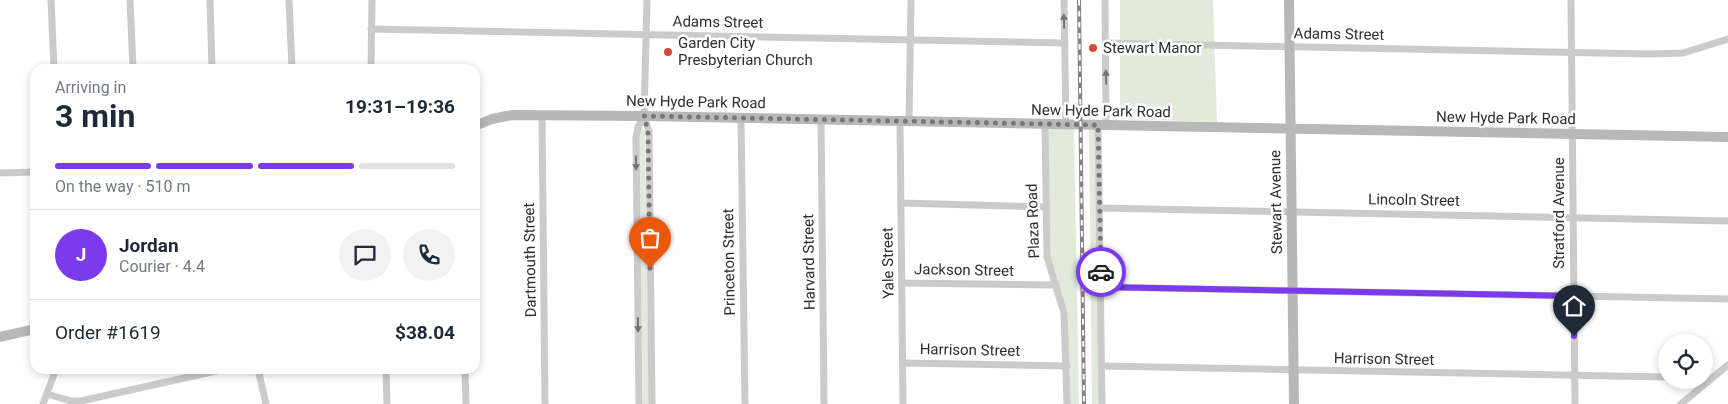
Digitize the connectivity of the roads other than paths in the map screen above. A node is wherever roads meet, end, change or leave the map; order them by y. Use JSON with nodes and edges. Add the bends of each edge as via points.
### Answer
{"nodes":[{"id":1,"x":51,"y":0,"type":"edge"},
{"id":2,"x":130,"y":0,"type":"edge"},
{"id":3,"x":210,"y":0,"type":"edge"},
{"id":4,"x":289,"y":0,"type":"edge"},
{"id":5,"x":372,"y":0,"type":"edge"},
{"id":6,"x":647,"y":0,"type":"edge"},
{"id":7,"x":911,"y":0,"type":"edge"},
{"id":8,"x":1064,"y":0,"type":"edge"},
{"id":9,"x":1105,"y":0,"type":"edge"},
{"id":10,"x":1289,"y":0,"type":"edge"},
{"id":11,"x":1571,"y":0,"type":"edge"},
{"id":12,"x":371,"y":29,"type":"junction"},
{"id":13,"x":646,"y":34,"type":"junction"},
{"id":14,"x":910,"y":39,"type":"junction"},
{"id":15,"x":1728,"y":39,"type":"edge"},
{"id":16,"x":1064,"y":43,"type":"junction"},
{"id":17,"x":1105,"y":43,"type":"junction"},
{"id":18,"x":1290,"y":47,"type":"junction"},
{"id":19,"x":1572,"y":52,"type":"junction"},
{"id":20,"x":54,"y":64,"type":"edge"},
{"id":21,"x":133,"y":64,"type":"edge"},
{"id":22,"x":212,"y":64,"type":"edge"},
{"id":23,"x":292,"y":64,"type":"edge"},
{"id":24,"x":371,"y":64,"type":"edge"},
{"id":25,"x":542,"y":115,"type":"junction"},
{"id":26,"x":644,"y":116,"type":"junction"},
{"id":27,"x":741,"y":119,"type":"junction"},
{"id":28,"x":821,"y":120,"type":"junction"},
{"id":29,"x":905,"y":122,"type":"junction"},
{"id":30,"x":480,"y":124,"type":"edge"},
{"id":31,"x":1045,"y":125,"type":"junction"},
{"id":32,"x":1066,"y":125,"type":"junction"},
{"id":33,"x":1102,"y":125,"type":"junction"},
{"id":34,"x":1290,"y":129,"type":"junction"},
{"id":35,"x":1573,"y":135,"type":"junction"},
{"id":36,"x":1728,"y":138,"type":"edge"},
{"id":37,"x":30,"y":172,"type":"edge"},
{"id":38,"x":0,"y":173,"type":"edge"},
{"id":39,"x":901,"y":203,"type":"junction"},
{"id":40,"x":1046,"y":207,"type":"junction"},
{"id":41,"x":1100,"y":208,"type":"junction"},
{"id":42,"x":1292,"y":212,"type":"junction"},
{"id":43,"x":1573,"y":217,"type":"junction"},
{"id":44,"x":1728,"y":221,"type":"edge"},
{"id":45,"x":902,"y":283,"type":"junction"},
{"id":46,"x":1056,"y":285,"type":"junction"},
{"id":47,"x":1101,"y":287,"type":"junction"},
{"id":48,"x":1293,"y":291,"type":"junction"},
{"id":49,"x":1574,"y":296,"type":"junction"},
{"id":50,"x":1728,"y":299,"type":"edge"},
{"id":51,"x":30,"y":330,"type":"edge"},
{"id":52,"x":0,"y":337,"type":"edge"},
{"id":53,"x":903,"y":363,"type":"junction"},
{"id":54,"x":1728,"y":365,"type":"edge"},
{"id":55,"x":1067,"y":366,"type":"junction"},
{"id":56,"x":1102,"y":366,"type":"junction"},
{"id":57,"x":1294,"y":370,"type":"junction"},
{"id":58,"x":54,"y":374,"type":"edge"},
{"id":59,"x":202,"y":374,"type":"edge"},
{"id":60,"x":259,"y":374,"type":"edge"},
{"id":61,"x":386,"y":374,"type":"edge"},
{"id":62,"x":466,"y":374,"type":"edge"},
{"id":63,"x":1574,"y":376,"type":"junction"},
{"id":64,"x":1658,"y":377,"type":"edge"},
{"id":65,"x":1713,"y":377,"type":"edge"},
{"id":66,"x":1699,"y":389,"type":"edge"},
{"id":67,"x":47,"y":394,"type":"junction"},
{"id":68,"x":43,"y":404,"type":"edge"},
{"id":69,"x":266,"y":404,"type":"edge"},
{"id":70,"x":387,"y":404,"type":"edge"},
{"id":71,"x":466,"y":404,"type":"edge"},
{"id":72,"x":545,"y":404,"type":"edge"},
{"id":73,"x":639,"y":404,"type":"edge"},
{"id":74,"x":652,"y":404,"type":"edge"},
{"id":75,"x":745,"y":404,"type":"edge"},
{"id":76,"x":824,"y":404,"type":"edge"},
{"id":77,"x":903,"y":404,"type":"edge"},
{"id":78,"x":1067,"y":404,"type":"edge"},
{"id":79,"x":1102,"y":404,"type":"edge"},
{"id":80,"x":1294,"y":404,"type":"edge"},
{"id":81,"x":1575,"y":404,"type":"edge"},
{"id":82,"x":1681,"y":404,"type":"edge"}],
"edges":[{"from":1,"to":20,"type":"street"},
{"from":2,"to":21,"type":"street"},
{"from":3,"to":22,"type":"street"},
{"from":4,"to":23,"type":"street"},
{"from":5,"to":12,"type":"street"},
{"from":6,"to":13,"type":"street"},
{"from":7,"to":14,"type":"street","name":"Yale Street"},
{"from":16,"to":8,"type":"street","one_way":true},
{"from":9,"to":17,"type":"street"},
{"from":10,"to":18,"type":"main road","name":"Stewart Avenue"},
{"from":11,"to":19,"type":"street","name":"Stratford Avenue"},
{"from":12,"to":13,"type":"street","name":"Adams Street"},
{"from":12,"to":24,"type":"street"},
{"from":13,"to":14,"type":"street","name":"Adams Street"},
{"from":13,"to":26,"type":"street"},
{"from":14,"to":16,"type":"street","name":"Adams Street"},
{"from":14,"to":29,"type":"street","name":"Yale Street"},
{"from":15,"to":19,"type":"street","name":"Adams Street","via":[[1683,53]]},
{"from":16,"to":32,"type":"street"},
{"from":17,"to":18,"type":"street","name":"Adams Street"},
{"from":33,"to":17,"type":"street","one_way":true},
{"from":18,"to":19,"type":"street","name":"Adams Street"},
{"from":18,"to":34,"type":"main road","name":"Stewart Avenue"},
{"from":19,"to":35,"type":"street","name":"Stratford Avenue"},
{"from":25,"to":26,"type":"main road","name":"New Hyde Park Road"},
{"from":25,"to":30,"type":"main road","name":"New Hyde Park Road","via":[[512,115]]},
{"from":25,"to":72,"type":"street","name":"Dartmouth Street"},
{"from":26,"to":27,"type":"main road","name":"New Hyde Park Road"},
{"from":26,"to":73,"type":"street","one_way":true,"via":[[636,137]]},
{"from":26,"to":74,"type":"street","via":[[648,131]]},
{"from":27,"to":28,"type":"main road","name":"New Hyde Park Road"},
{"from":27,"to":75,"type":"street","name":"Princeton Street"},
{"from":28,"to":29,"type":"main road","name":"New Hyde Park Road"},
{"from":28,"to":76,"type":"street","name":"Harvard Street"},
{"from":29,"to":31,"type":"main road","name":"New Hyde Park Road"},
{"from":29,"to":39,"type":"street","name":"Yale Street"},
{"from":31,"to":32,"type":"main road","name":"New Hyde Park Road"},
{"from":31,"to":40,"type":"street","name":"Plaza Road"},
{"from":32,"to":33,"type":"main road","name":"New Hyde Park Road"},
{"from":33,"to":34,"type":"main road","name":"New Hyde Park Road"},
{"from":33,"to":41,"type":"street"},
{"from":34,"to":35,"type":"main road","name":"New Hyde Park Road"},
{"from":34,"to":42,"type":"main road","name":"Stewart Avenue"},
{"from":35,"to":36,"type":"main road","name":"New Hyde Park Road"},
{"from":35,"to":43,"type":"street","name":"Stratford Avenue"},
{"from":37,"to":38,"type":"street"},
{"from":39,"to":40,"type":"street"},
{"from":39,"to":45,"type":"street","name":"Yale Street"},
{"from":40,"to":46,"type":"street","name":"Plaza Road","via":[[1047,257]]},
{"from":41,"to":42,"type":"street","name":"Lincoln Street"},
{"from":41,"to":47,"type":"street"},
{"from":42,"to":43,"type":"street","name":"Lincoln Street"},
{"from":42,"to":48,"type":"main road","name":"Stewart Avenue"},
{"from":43,"to":44,"type":"street","name":"Lincoln Street"},
{"from":43,"to":49,"type":"street","name":"Stratford Avenue"},
{"from":45,"to":46,"type":"street","name":"Jackson Street"},
{"from":45,"to":53,"type":"street","name":"Yale Street"},
{"from":46,"to":55,"type":"street","name":"Plaza Road","via":[[1064,313]]},
{"from":47,"to":48,"type":"street"},
{"from":47,"to":56,"type":"street"},
{"from":48,"to":49,"type":"street"},
{"from":48,"to":57,"type":"main road","name":"Stewart Avenue"},
{"from":49,"to":50,"type":"street"},
{"from":49,"to":63,"type":"street","name":"Stratford Avenue"},
{"from":51,"to":52,"type":"main road"},
{"from":53,"to":55,"type":"street","name":"Harrison Street"},
{"from":53,"to":77,"type":"street","name":"Yale Street"},
{"from":54,"to":65,"type":"street"},
{"from":55,"to":78,"type":"street","name":"Plaza Road"},
{"from":56,"to":57,"type":"street","name":"Harrison Street"},
{"from":56,"to":79,"type":"street"},
{"from":57,"to":63,"type":"street","name":"Harrison Street"},
{"from":57,"to":80,"type":"main road","name":"Stewart Avenue"},
{"from":58,"to":67,"type":"street"},
{"from":59,"to":67,"type":"street","via":[[81,401]]},
{"from":60,"to":69,"type":"street"},
{"from":61,"to":70,"type":"street"},
{"from":62,"to":71,"type":"street"},
{"from":63,"to":64,"type":"street","name":"Harrison Street"},
{"from":63,"to":81,"type":"street","name":"Stratford Avenue"},
{"from":66,"to":82,"type":"street"},
{"from":67,"to":68,"type":"street"}]}
